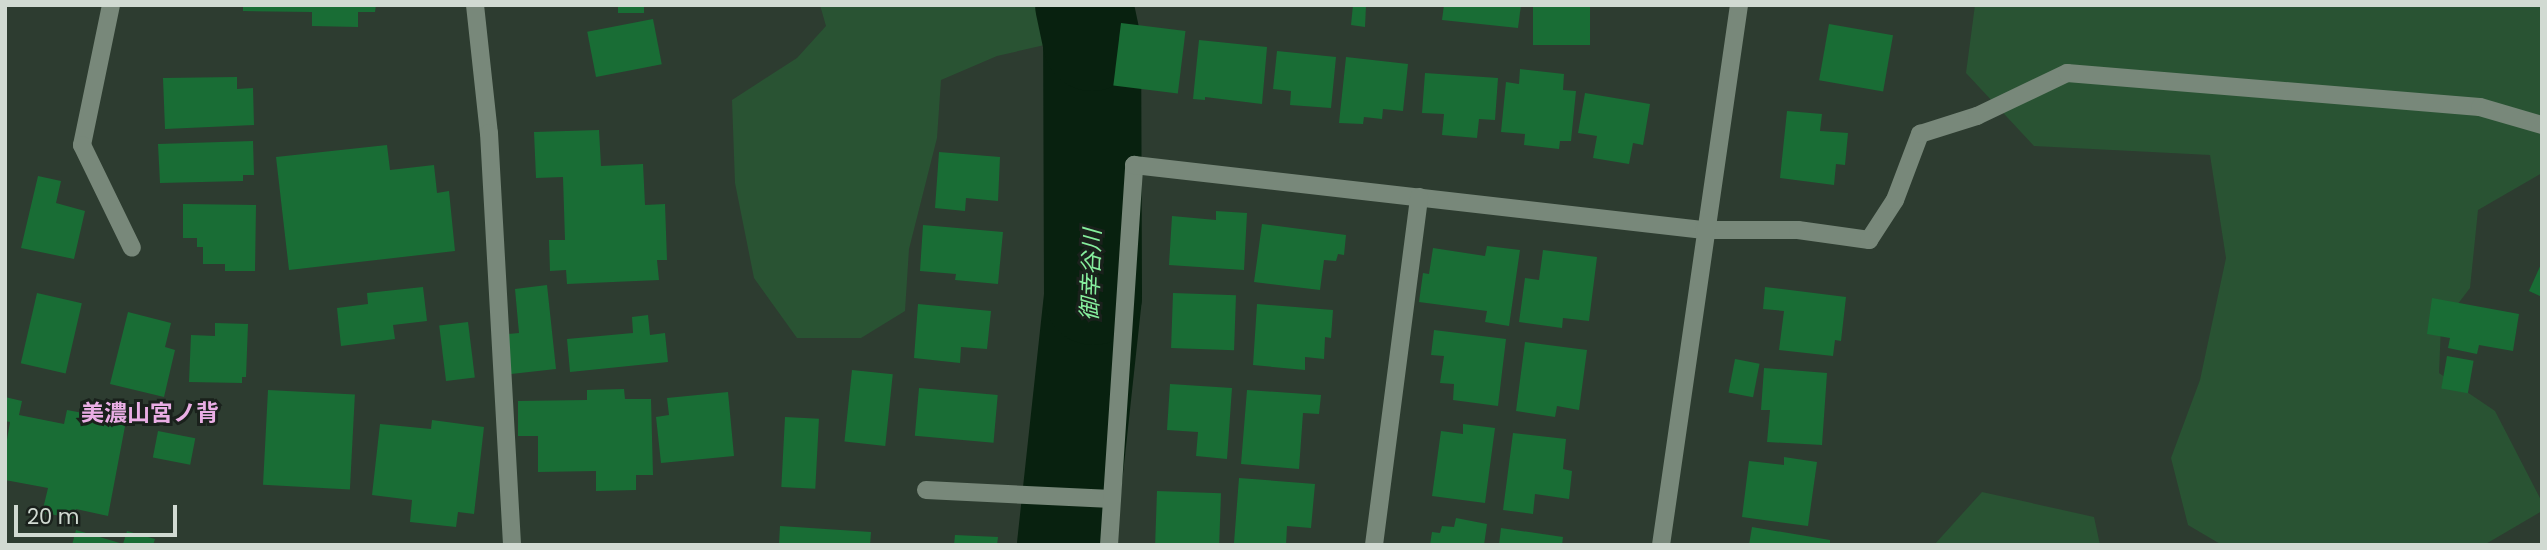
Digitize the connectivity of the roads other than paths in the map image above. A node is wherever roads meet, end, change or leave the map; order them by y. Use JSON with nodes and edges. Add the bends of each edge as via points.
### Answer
{"nodes":[{"id":1,"x":111,"y":5,"type":"edge"},
{"id":2,"x":475,"y":5,"type":"edge"},
{"id":3,"x":1739,"y":5,"type":"edge"},
{"id":4,"x":2542,"y":125,"type":"edge"},
{"id":5,"x":1419,"y":197,"type":"junction"},
{"id":6,"x":1704,"y":230,"type":"junction"},
{"id":7,"x":132,"y":248,"type":"dead end"},
{"id":8,"x":926,"y":491,"type":"dead end"},
{"id":9,"x":1106,"y":498,"type":"junction"},
{"id":10,"x":512,"y":545,"type":"edge"},
{"id":11,"x":1110,"y":545,"type":"edge"},
{"id":12,"x":1374,"y":545,"type":"edge"},
{"id":13,"x":1661,"y":545,"type":"edge"}],
"edges":[{"from":1,"to":7,"type":"street","via":[[82,145]]},
{"from":2,"to":10,"type":"street","via":[[489,133]]},
{"from":3,"to":6,"type":"street"},
{"from":4,"to":6,"type":"street","via":[[2480,107],[2067,73],[1977,116],[1920,134],[1895,200],[1869,240],[1798,230]]},
{"from":5,"to":6,"type":"street"},
{"from":5,"to":9,"type":"street","via":[[1134,165]]},
{"from":5,"to":12,"type":"street"},
{"from":6,"to":13,"type":"street"},
{"from":8,"to":9,"type":"street"},
{"from":9,"to":11,"type":"street"}]}
